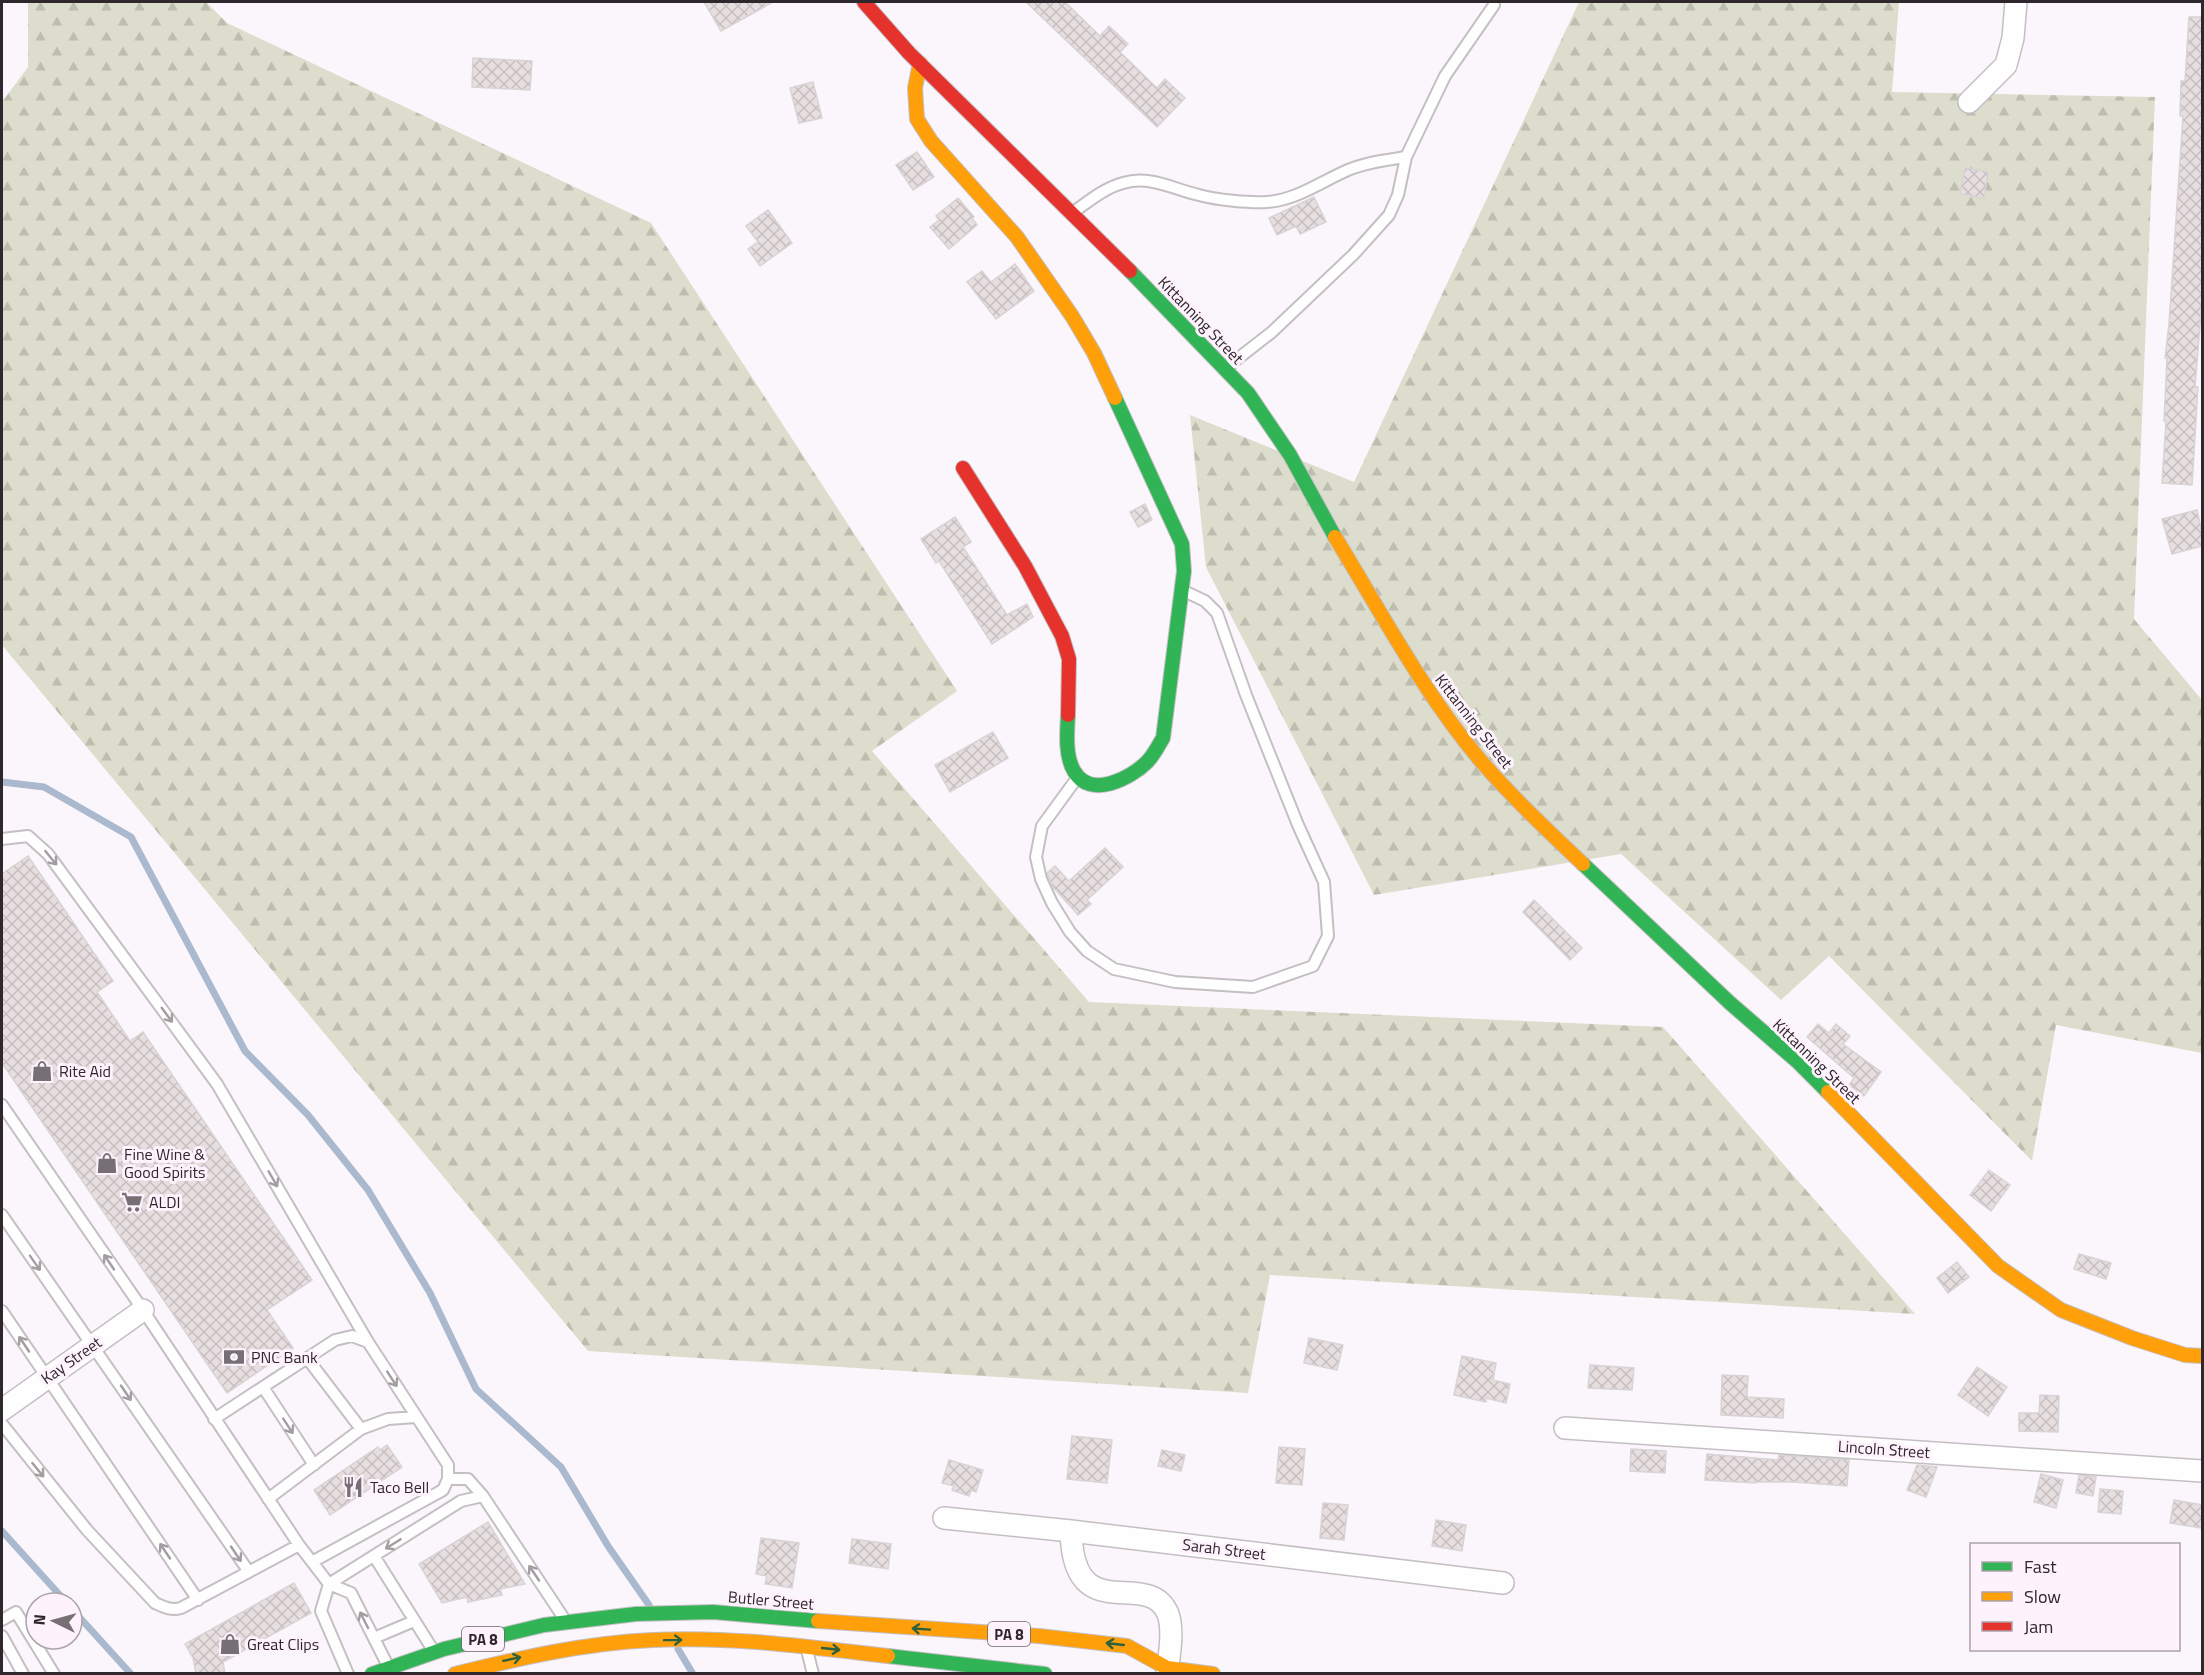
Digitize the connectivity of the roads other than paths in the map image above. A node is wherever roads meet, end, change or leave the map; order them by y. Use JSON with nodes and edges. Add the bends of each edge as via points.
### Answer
{"nodes":[{"id":1,"x":864,"y":2,"type":"edge"},
{"id":2,"x":2016,"y":2,"type":"edge"},
{"id":3,"x":1494,"y":5,"type":"dead end"},
{"id":4,"x":920,"y":63,"type":"junction"},
{"id":5,"x":1969,"y":102,"type":"dead end"},
{"id":6,"x":1406,"y":157,"type":"junction"},
{"id":7,"x":1071,"y":214,"type":"junction"},
{"id":8,"x":1225,"y":368,"type":"junction"},
{"id":9,"x":963,"y":468,"type":"dead end"},
{"id":10,"x":1182,"y":590,"type":"junction"},
{"id":11,"x":1077,"y":778,"type":"junction"},
{"id":12,"x":2,"y":839,"type":"edge"},
{"id":13,"x":2,"y":1105,"type":"edge"},
{"id":14,"x":2,"y":1215,"type":"edge"},
{"id":15,"x":142,"y":1310,"type":"junction"},
{"id":16,"x":2,"y":1311,"type":"edge"},
{"id":17,"x":368,"y":1342,"type":"junction"},
{"id":18,"x":93,"y":1345,"type":"junction"},
{"id":19,"x":2202,"y":1356,"type":"edge"},
{"id":20,"x":307,"y":1358,"type":"junction"},
{"id":21,"x":46,"y":1377,"type":"junction"},
{"id":22,"x":263,"y":1387,"type":"junction"},
{"id":23,"x":3,"y":1410,"type":"edge"},
{"id":24,"x":416,"y":1417,"type":"junction"},
{"id":25,"x":214,"y":1419,"type":"junction"},
{"id":26,"x":1565,"y":1428,"type":"dead end"},
{"id":27,"x":362,"y":1429,"type":"junction"},
{"id":28,"x":314,"y":1465,"type":"junction"},
{"id":29,"x":2202,"y":1471,"type":"edge"},
{"id":30,"x":448,"y":1479,"type":"junction"},
{"id":31,"x":483,"y":1496,"type":"junction"},
{"id":32,"x":268,"y":1499,"type":"junction"},
{"id":33,"x":944,"y":1518,"type":"dead end"},
{"id":34,"x":1071,"y":1530,"type":"junction"},
{"id":35,"x":299,"y":1545,"type":"junction"},
{"id":36,"x":374,"y":1556,"type":"junction"},
{"id":37,"x":312,"y":1562,"type":"junction"},
{"id":38,"x":249,"y":1572,"type":"junction"},
{"id":39,"x":1503,"y":1583,"type":"dead end"},
{"id":40,"x":329,"y":1584,"type":"junction"},
{"id":41,"x":198,"y":1600,"type":"junction"},
{"id":42,"x":2,"y":1620,"type":"edge"},
{"id":43,"x":414,"y":1621,"type":"junction"},
{"id":44,"x":567,"y":1622,"type":"junction"},
{"id":45,"x":2,"y":1636,"type":"edge"},
{"id":46,"x":374,"y":1638,"type":"junction"},
{"id":47,"x":806,"y":1646,"type":"junction"},
{"id":48,"x":434,"y":1652,"type":"junction"},
{"id":49,"x":388,"y":1667,"type":"junction"},
{"id":50,"x":942,"y":1668,"type":"edge"},
{"id":51,"x":1162,"y":1672,"type":"edge"},
{"id":52,"x":23,"y":1674,"type":"edge"},
{"id":53,"x":54,"y":1674,"type":"edge"},
{"id":54,"x":348,"y":1674,"type":"edge"},
{"id":55,"x":372,"y":1674,"type":"edge"},
{"id":56,"x":455,"y":1674,"type":"edge"},
{"id":57,"x":813,"y":1674,"type":"edge"},
{"id":58,"x":1045,"y":1674,"type":"edge"},
{"id":59,"x":1213,"y":1674,"type":"edge"}],
"edges":[{"from":1,"to":4,"type":"main road","name":"Kittanning Street"},
{"from":2,"to":5,"type":"street","via":[[2006,65]]},
{"from":3,"to":6,"type":"lane","via":[[1444,76]]},
{"from":4,"to":7,"type":"main road","name":"Kittanning Street"},
{"from":4,"to":10,"type":"main road","via":[[915,88],[917,119],[931,141],[1017,237],[1094,353],[1182,544]]},
{"from":6,"to":7,"type":"lane","via":[[1348,170],[1286,198],[1267,202],[1200,196],[1144,180],[1123,183]]},
{"from":6,"to":8,"type":"lane","via":[[1398,195],[1389,215],[1272,332]]},
{"from":7,"to":8,"type":"main road","name":"Kittanning Street"},
{"from":8,"to":19,"type":"main road","name":"Kittanning Street","via":[[1248,393],[1290,455],[1428,691],[1480,760],[1548,831],[1798,1062],[1998,1266],[2061,1310],[2132,1338],[2185,1355]]},
{"from":9,"to":11,"type":"main road","via":[[1021,556],[1062,633],[1069,658],[1068,757]]},
{"from":10,"to":11,"type":"main road","via":[[1163,738],[1148,761],[1106,785],[1090,785]]},
{"from":10,"to":11,"type":"lane","via":[[1205,601],[1217,613],[1246,695],[1324,882],[1328,936],[1313,966],[1253,987],[1175,982],[1114,969],[1087,951],[1052,903],[1036,857],[1042,826]]},
{"from":12,"to":17,"type":"lane","one_way":true,"via":[[28,836],[48,854],[217,1084]]},
{"from":15,"to":13,"type":"lane","one_way":true},
{"from":14,"to":18,"type":"lane","one_way":true},
{"from":15,"to":18,"type":"street","name":"Kay Street"},
{"from":15,"to":25,"type":"lane"},
{"from":21,"to":16,"type":"lane","one_way":true},
{"from":17,"to":20,"type":"lane","via":[[352,1336],[334,1340]]},
{"from":17,"to":24,"type":"lane","one_way":true},
{"from":18,"to":21,"type":"street","name":"Kay Street"},
{"from":18,"to":38,"type":"lane","one_way":true},
{"from":20,"to":22,"type":"lane"},
{"from":20,"to":27,"type":"lane"},
{"from":21,"to":23,"type":"street","name":"Kay Street"},
{"from":41,"to":21,"type":"lane","one_way":true},
{"from":22,"to":25,"type":"lane"},
{"from":22,"to":28,"type":"lane","one_way":true},
{"from":23,"to":41,"type":"lane","one_way":true,"via":[[87,1530],[154,1603],[173,1610]]},
{"from":24,"to":27,"type":"lane","via":[[388,1419]]},
{"from":24,"to":30,"type":"lane","via":[[448,1465]]},
{"from":25,"to":32,"type":"lane"},
{"from":26,"to":29,"type":"street","name":"Lincoln Street"},
{"from":27,"to":28,"type":"lane"},
{"from":28,"to":32,"type":"lane"},
{"from":30,"to":31,"type":"lane","via":[[468,1479]]},
{"from":30,"to":37,"type":"lane","via":[[442,1490]]},
{"from":31,"to":36,"type":"lane","one_way":true,"via":[[462,1501]]},
{"from":44,"to":31,"type":"lane","one_way":true},
{"from":32,"to":35,"type":"lane"},
{"from":33,"to":34,"type":"street","name":"Sarah Street"},
{"from":34,"to":39,"type":"street","name":"Sarah Street"},
{"from":34,"to":51,"type":"street","via":[[1074,1563],[1085,1581],[1097,1588],[1153,1598],[1165,1609],[1170,1629]]},
{"from":35,"to":37,"type":"lane"},
{"from":35,"to":38,"type":"lane"},
{"from":36,"to":40,"type":"lane"},
{"from":36,"to":43,"type":"lane"},
{"from":37,"to":40,"type":"lane"},
{"from":38,"to":41,"type":"lane"},
{"from":46,"to":40,"type":"lane","one_way":true,"via":[[351,1593]]},
{"from":40,"to":54,"type":"lane","via":[[321,1611]]},
{"from":42,"to":53,"type":"lane","via":[[16,1612]]},
{"from":43,"to":46,"type":"lane"},
{"from":43,"to":48,"type":"lane"},
{"from":44,"to":48,"type":"main road","name":"Butler Street","number":"PA 8"},
{"from":51,"to":44,"type":"main road","name":"Butler Street","number":"PA 8","one_way":true,"via":[[1127,1646],[1039,1636],[713,1612],[636,1614]]},
{"from":45,"to":52,"type":"lane"},
{"from":46,"to":49,"type":"lane"},
{"from":47,"to":50,"type":"main road","number":"PA 8","one_way":true},
{"from":56,"to":47,"type":"main road","number":"PA 8","one_way":true,"via":[[563,1649],[614,1643],[731,1640]]},
{"from":47,"to":57,"type":"lane"},
{"from":48,"to":49,"type":"main road","name":"Butler Street","number":"PA 8"},
{"from":49,"to":55,"type":"main road","name":"Butler Street","number":"PA 8"},
{"from":50,"to":58,"type":"main road","number":"PA 8"},
{"from":51,"to":59,"type":"main road","name":"Butler Street","number":"PA 8"}]}
